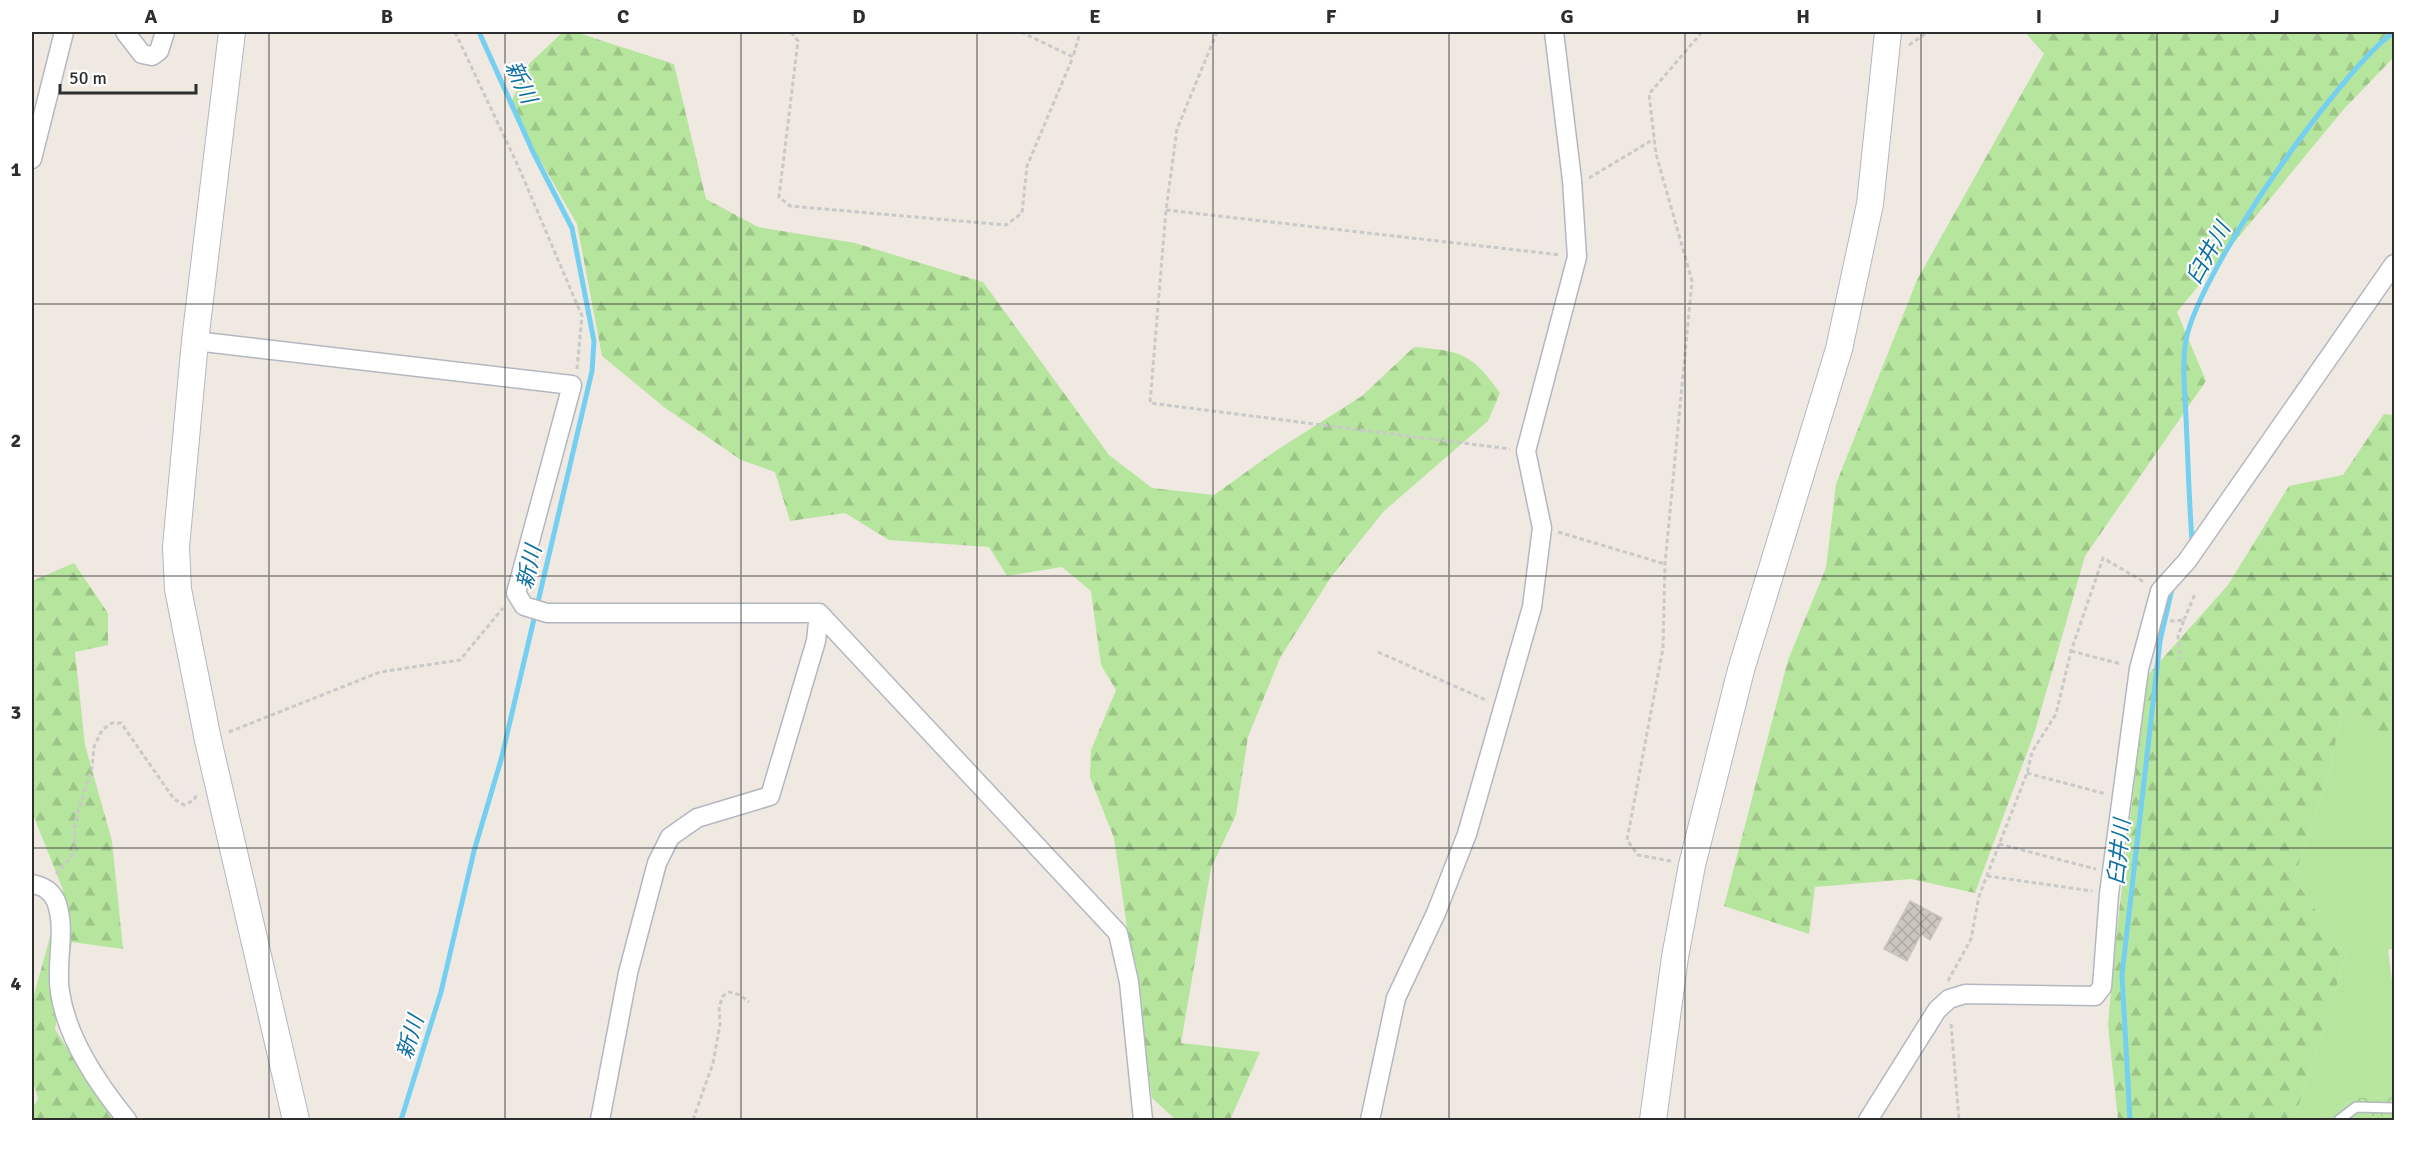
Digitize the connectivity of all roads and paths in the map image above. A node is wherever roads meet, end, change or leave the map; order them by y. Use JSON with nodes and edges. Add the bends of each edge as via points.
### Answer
{"nodes":[{"id":1,"x":64,"y":32,"type":"edge"},
{"id":2,"x":125,"y":32,"type":"edge"},
{"id":3,"x":165,"y":32,"type":"edge"},
{"id":4,"x":232,"y":32,"type":"edge"},
{"id":5,"x":455,"y":32,"type":"edge"},
{"id":6,"x":791,"y":32,"type":"edge"},
{"id":7,"x":1021,"y":32,"type":"edge"},
{"id":8,"x":1080,"y":32,"type":"edge"},
{"id":9,"x":1217,"y":32,"type":"edge"},
{"id":10,"x":1554,"y":32,"type":"edge"},
{"id":11,"x":1702,"y":32,"type":"edge"},
{"id":12,"x":1888,"y":32,"type":"edge"},
{"id":13,"x":1073,"y":57,"type":"junction"},
{"id":14,"x":1654,"y":139,"type":"junction"},
{"id":15,"x":32,"y":159,"type":"edge"},
{"id":16,"x":1573,"y":188,"type":"junction"},
{"id":17,"x":1166,"y":210,"type":"junction"},
{"id":18,"x":1577,"y":257,"type":"junction"},
{"id":19,"x":2394,"y":264,"type":"edge"},
{"id":20,"x":195,"y":341,"type":"junction"},
{"id":21,"x":572,"y":385,"type":"junction"},
{"id":22,"x":1526,"y":451,"type":"junction"},
{"id":23,"x":1542,"y":528,"type":"junction"},
{"id":24,"x":1665,"y":564,"type":"junction"},
{"id":25,"x":2160,"y":591,"type":"junction"},
{"id":26,"x":2195,"y":594,"type":"dead end"},
{"id":27,"x":520,"y":599,"type":"junction"},
{"id":28,"x":819,"y":613,"type":"junction"},
{"id":29,"x":2172,"y":620,"type":"dead end"},
{"id":30,"x":2184,"y":620,"type":"junction"},
{"id":31,"x":2071,"y":651,"type":"junction"},
{"id":32,"x":1378,"y":652,"type":"dead end"},
{"id":33,"x":2180,"y":660,"type":"dead end"},
{"id":34,"x":2139,"y":669,"type":"junction"},
{"id":35,"x":1504,"y":708,"type":"junction"},
{"id":36,"x":208,"y":740,"type":"junction"},
{"id":37,"x":2027,"y":773,"type":"junction"},
{"id":38,"x":199,"y":788,"type":"dead end"},
{"id":39,"x":2122,"y":798,"type":"junction"},
{"id":40,"x":1999,"y":844,"type":"junction"},
{"id":41,"x":1692,"y":865,"type":"junction"},
{"id":42,"x":2112,"y":873,"type":"junction"},
{"id":43,"x":1987,"y":876,"type":"junction"},
{"id":44,"x":38,"y":885,"type":"edge"},
{"id":45,"x":2109,"y":894,"type":"junction"},
{"id":46,"x":1949,"y":999,"type":"junction"},
{"id":47,"x":749,"y":1002,"type":"dead end"},
{"id":48,"x":2394,"y":1108,"type":"edge"},
{"id":49,"x":127,"y":1120,"type":"edge"},
{"id":50,"x":296,"y":1120,"type":"edge"},
{"id":51,"x":600,"y":1120,"type":"edge"},
{"id":52,"x":693,"y":1120,"type":"edge"},
{"id":53,"x":1143,"y":1120,"type":"edge"},
{"id":54,"x":1370,"y":1120,"type":"edge"},
{"id":55,"x":1653,"y":1120,"type":"edge"},
{"id":56,"x":1868,"y":1120,"type":"edge"},
{"id":57,"x":1959,"y":1120,"type":"edge"},
{"id":58,"x":2339,"y":1120,"type":"edge"}],
"edges":[{"from":1,"to":15,"type":"street"},
{"from":2,"to":3,"type":"street","via":[[142,54],[152,56],[159,51]]},
{"from":4,"to":20,"type":"street"},
{"from":5,"to":21,"type":"path","via":[[582,316],[579,358]]},
{"from":6,"to":13,"type":"path","via":[[798,41],[779,197],[790,206],[1006,225],[1022,213],[1027,166]]},
{"from":7,"to":13,"type":"path"},
{"from":8,"to":13,"type":"path"},
{"from":9,"to":17,"type":"path","via":[[1177,129]]},
{"from":10,"to":16,"type":"street"},
{"from":11,"to":14,"type":"path","via":[[1649,94]]},
{"from":12,"to":41,"type":"street","via":[[1870,204],[1839,349],[1741,670]]},
{"from":14,"to":16,"type":"path"},
{"from":14,"to":24,"type":"path","via":[[1692,281]]},
{"from":16,"to":18,"type":"street"},
{"from":17,"to":18,"type":"path"},
{"from":17,"to":22,"type":"path","via":[[1150,403]]},
{"from":18,"to":22,"type":"street"},
{"from":19,"to":25,"type":"street","via":[[2187,561]]},
{"from":20,"to":21,"type":"street"},
{"from":20,"to":36,"type":"street","via":[[176,547],[178,590]]},
{"from":21,"to":27,"type":"street"},
{"from":22,"to":23,"type":"street"},
{"from":23,"to":24,"type":"path"},
{"from":23,"to":35,"type":"street","via":[[1532,607]]},
{"from":24,"to":41,"type":"path","via":[[1663,648],[1627,840],[1638,855]]},
{"from":25,"to":31,"type":"path","via":[[2103,558]]},
{"from":25,"to":34,"type":"street"},
{"from":26,"to":30,"type":"path"},
{"from":27,"to":28,"type":"street","via":[[547,613]]},
{"from":27,"to":36,"type":"path","via":[[460,660],[380,672]]},
{"from":28,"to":51,"type":"street","via":[[816,641],[770,796],[697,818],[670,837],[657,863],[628,973]]},
{"from":28,"to":53,"type":"street","via":[[1118,933],[1130,982]]},
{"from":29,"to":30,"type":"path"},
{"from":30,"to":33,"type":"path","via":[[2178,636]]},
{"from":31,"to":34,"type":"path"},
{"from":31,"to":37,"type":"path","via":[[2056,714],[2032,752]]},
{"from":32,"to":35,"type":"path"},
{"from":34,"to":39,"type":"street"},
{"from":35,"to":54,"type":"street","via":[[1467,834],[1396,998]]},
{"from":36,"to":50,"type":"street"},
{"from":37,"to":39,"type":"path"},
{"from":37,"to":40,"type":"path"},
{"from":38,"to":44,"type":"path","via":[[194,800],[184,805],[174,800],[121,723],[112,723],[102,730],[94,747],[92,768],[75,822],[74,853]]},
{"from":39,"to":42,"type":"street"},
{"from":40,"to":42,"type":"path"},
{"from":40,"to":43,"type":"path"},
{"from":41,"to":55,"type":"street"},
{"from":42,"to":45,"type":"street"},
{"from":43,"to":45,"type":"path"},
{"from":43,"to":46,"type":"path","via":[[1971,939],[1948,981]]},
{"from":44,"to":49,"type":"street","via":[[55,898],[61,918],[60,992],[77,1046]]},
{"from":45,"to":46,"type":"street","via":[[2102,987],[2095,996],[1965,994]]},
{"from":46,"to":56,"type":"street","via":[[1937,1010]]},
{"from":46,"to":57,"type":"path"},
{"from":47,"to":52,"type":"path","via":[[729,992],[723,996],[712,1063]]},
{"from":48,"to":58,"type":"lane","via":[[2356,1107]]}]}
